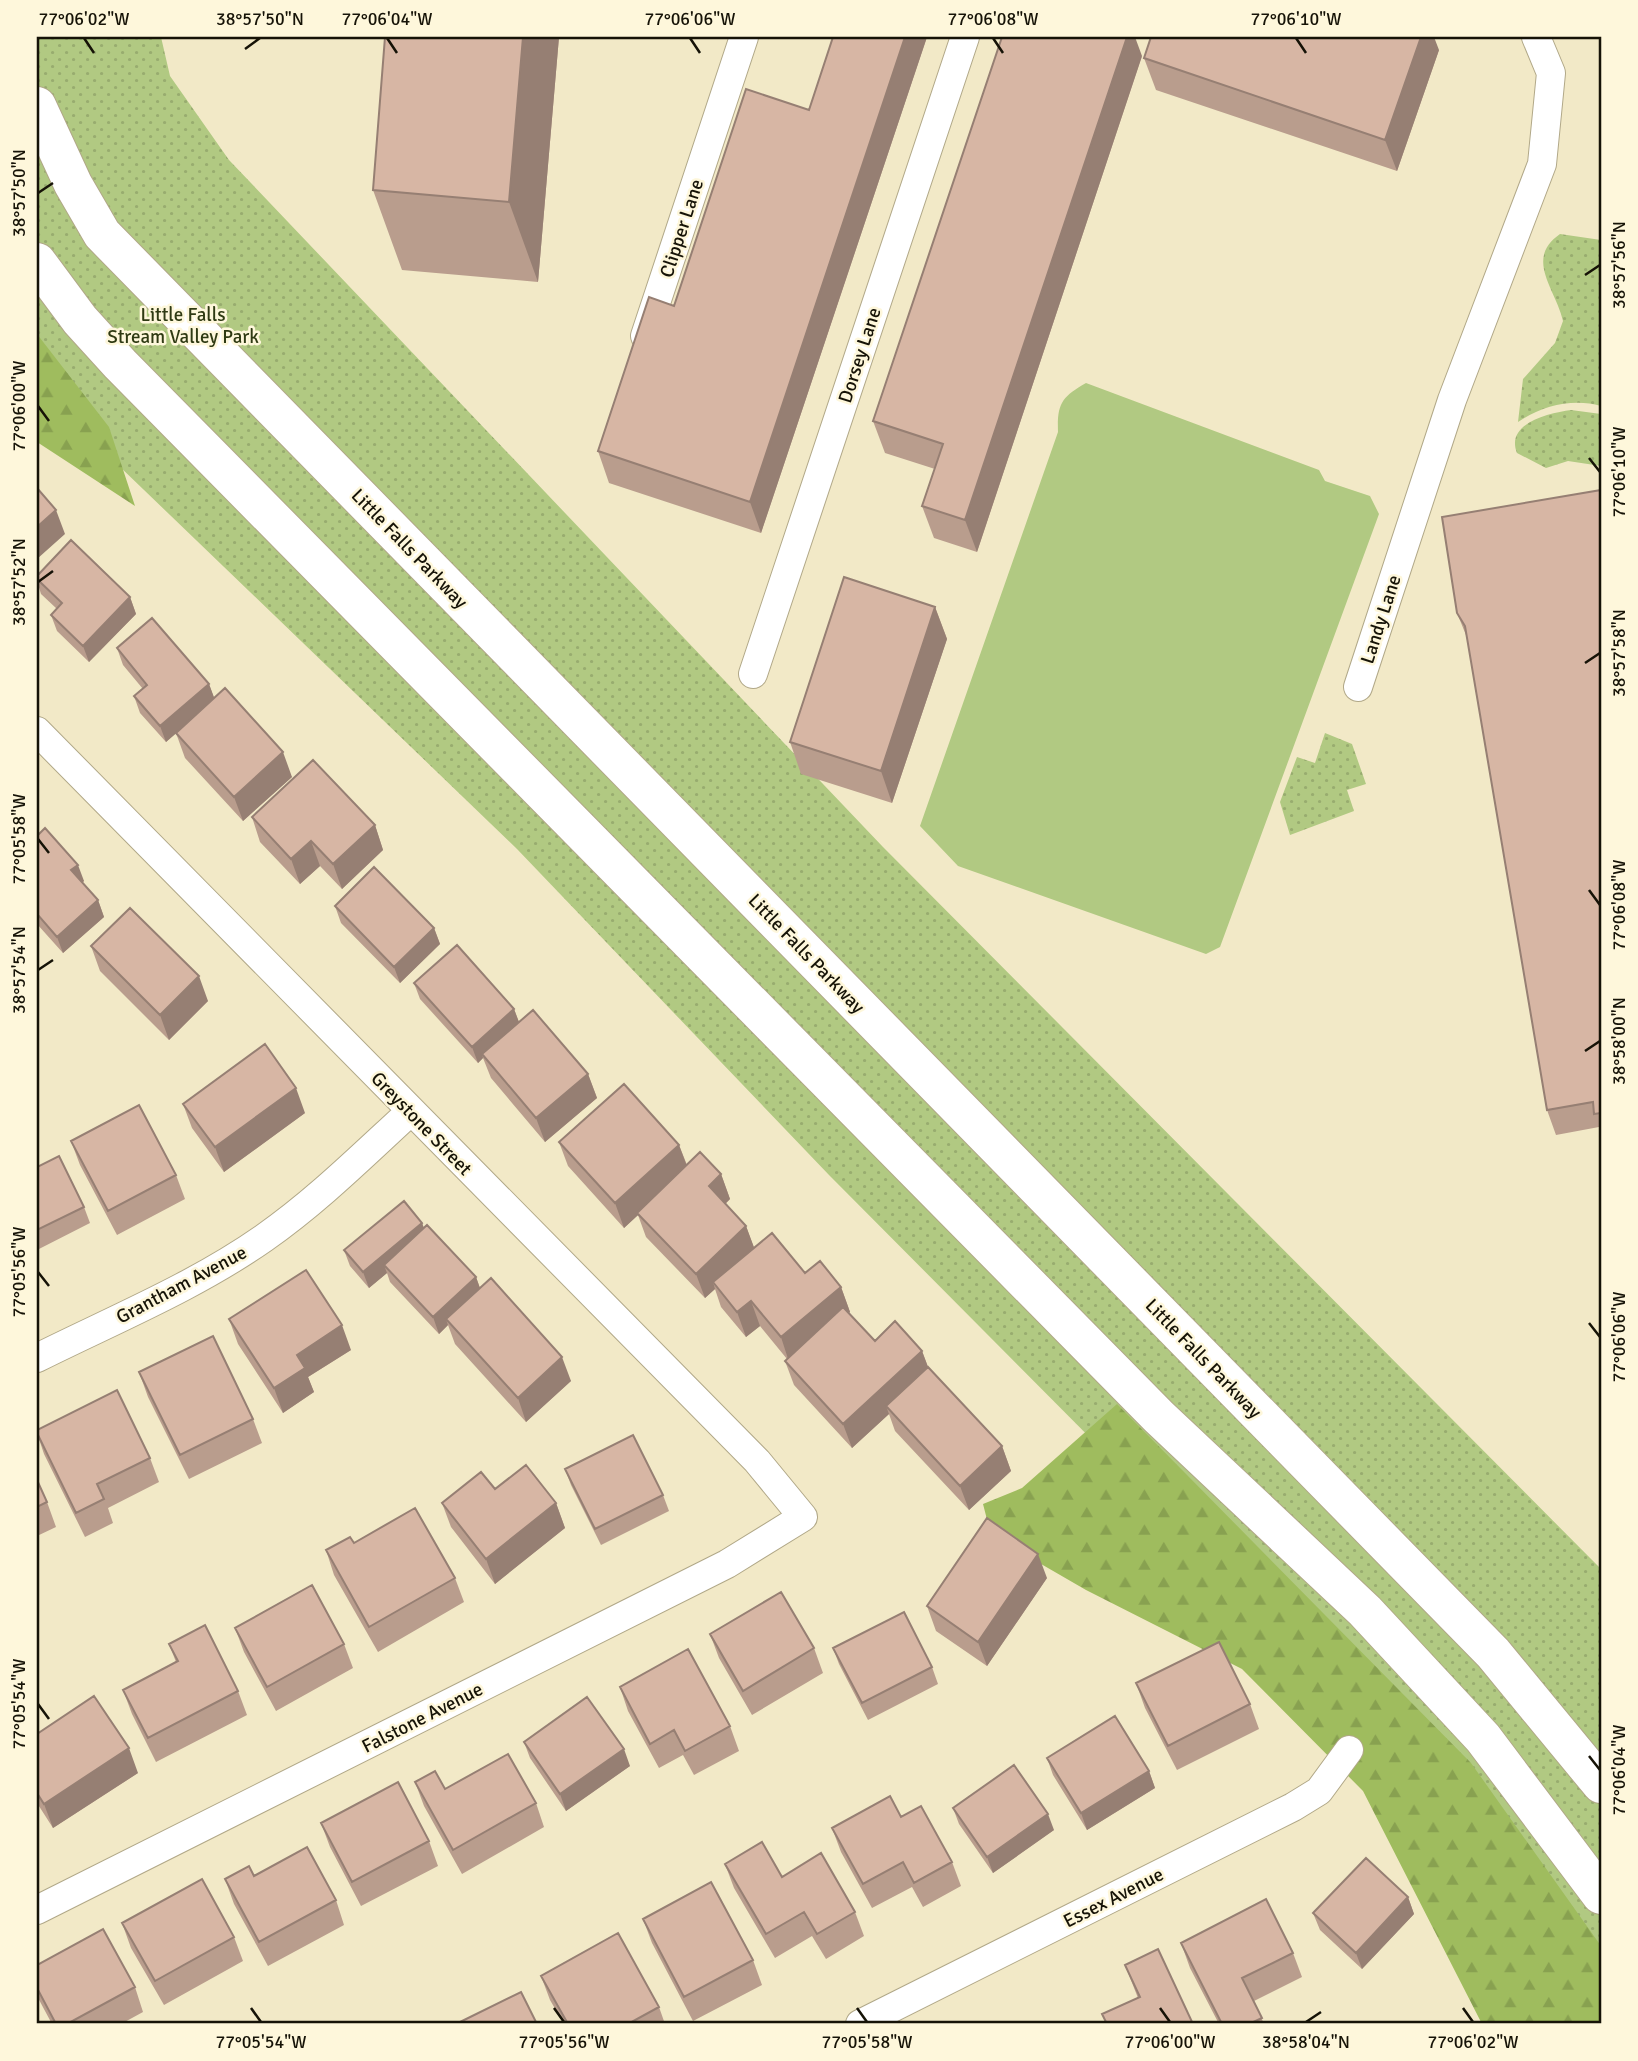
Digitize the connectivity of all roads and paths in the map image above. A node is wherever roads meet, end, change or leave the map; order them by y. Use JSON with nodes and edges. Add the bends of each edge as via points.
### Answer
{"nodes":[{"id":1,"x":744,"y":37,"type":"edge"},
{"id":2,"x":965,"y":37,"type":"edge"},
{"id":3,"x":1536,"y":37,"type":"edge"},
{"id":4,"x":37,"y":106,"type":"edge"},
{"id":5,"x":37,"y":262,"type":"edge"},
{"id":6,"x":638,"y":355,"type":"edge"},
{"id":7,"x":753,"y":674,"type":"dead end"},
{"id":8,"x":1358,"y":687,"type":"dead end"},
{"id":9,"x":37,"y":731,"type":"edge"},
{"id":10,"x":410,"y":1112,"type":"junction"},
{"id":11,"x":37,"y":1358,"type":"edge"},
{"id":12,"x":803,"y":1517,"type":"joint"},
{"id":13,"x":1349,"y":1750,"type":"dead end"},
{"id":14,"x":1601,"y":1784,"type":"edge"},
{"id":15,"x":1601,"y":1895,"type":"edge"},
{"id":16,"x":37,"y":1910,"type":"edge"},
{"id":17,"x":860,"y":2024,"type":"edge"}],
"edges":[{"from":1,"to":6,"type":"street","name":"Clipper Lane"},
{"from":2,"to":7,"type":"street","name":"Dorsey Lane"},
{"from":3,"to":8,"type":"street","name":"Landy Lane","via":[[1551,73],[1542,164],[1452,400]]},
{"from":4,"to":14,"type":"main road","name":"Little Falls Parkway","via":[[102,234],[1483,1643]]},
{"from":5,"to":15,"type":"main road","via":[[80,320],[140,384],[1159,1418],[1365,1611],[1483,1738]]},
{"from":9,"to":10,"type":"street","name":"Greystone Street"},
{"from":10,"to":11,"type":"street","name":"Grantham Avenue","via":[[309,1204],[264,1238],[217,1268]]},
{"from":10,"to":12,"type":"street","name":"Greystone Street","via":[[757,1461]]},
{"from":12,"to":16,"type":"street","name":"Falstone Avenue","via":[[727,1564]]},
{"from":13,"to":17,"type":"street","name":"Essex Avenue","via":[[1319,1791],[1293,1807]]}]}
